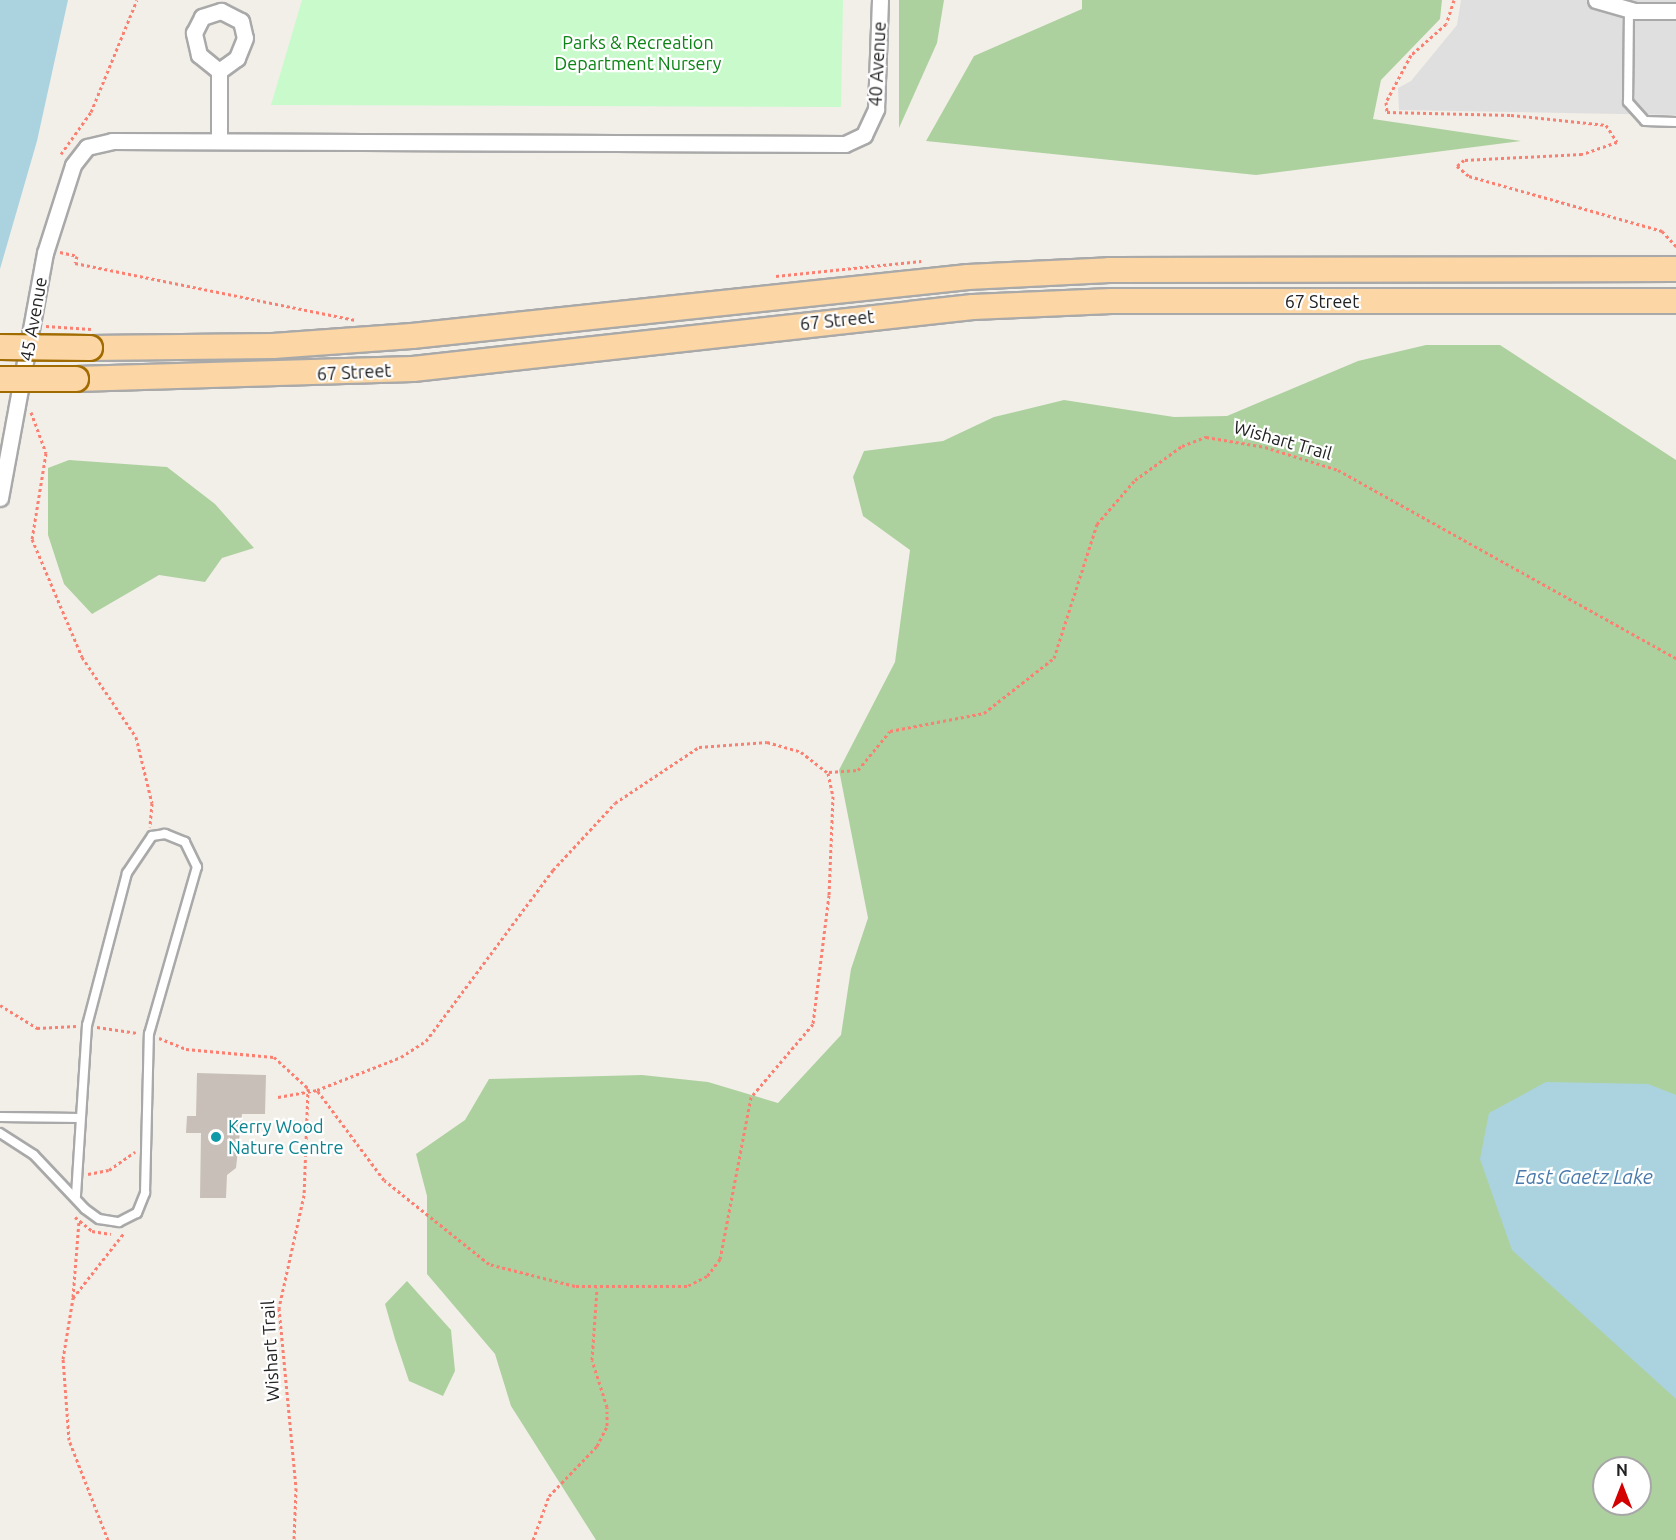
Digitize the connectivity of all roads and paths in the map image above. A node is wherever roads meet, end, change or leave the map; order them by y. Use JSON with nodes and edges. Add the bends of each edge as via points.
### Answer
{"nodes":[{"id":1,"x":137,"y":0,"type":"edge"},
{"id":2,"x":880,"y":0,"type":"edge"},
{"id":3,"x":1454,"y":0,"type":"edge"},
{"id":4,"x":1596,"y":0,"type":"edge"},
{"id":5,"x":221,"y":5,"type":"edge"},
{"id":6,"x":1629,"y":10,"type":"junction"},
{"id":7,"x":1676,"y":11,"type":"edge"},
{"id":8,"x":219,"y":71,"type":"junction"},
{"id":9,"x":1676,"y":122,"type":"edge"},
{"id":10,"x":219,"y":140,"type":"junction"},
{"id":11,"x":58,"y":162,"type":"dead end"},
{"id":12,"x":1676,"y":246,"type":"edge"},
{"id":13,"x":60,"y":252,"type":"dead end"},
{"id":14,"x":1676,"y":269,"type":"edge"},
{"id":15,"x":1676,"y":301,"type":"edge"},
{"id":16,"x":361,"y":322,"type":"dead end"},
{"id":17,"x":44,"y":326,"type":"dead end"},
{"id":18,"x":90,"y":340,"type":"junction"},
{"id":19,"x":0,"y":348,"type":"edge"},
{"id":20,"x":0,"y":379,"type":"edge"},
{"id":21,"x":28,"y":403,"type":"dead end"},
{"id":22,"x":0,"y":498,"type":"edge"},
{"id":23,"x":1676,"y":658,"type":"edge"},
{"id":24,"x":827,"y":772,"type":"junction"},
{"id":25,"x":144,"y":842,"type":"junction"},
{"id":26,"x":0,"y":1005,"type":"edge"},
{"id":27,"x":87,"y":1025,"type":"junction"},
{"id":28,"x":149,"y":1034,"type":"junction"},
{"id":29,"x":317,"y":1090,"type":"junction"},
{"id":30,"x":309,"y":1092,"type":"junction"},
{"id":31,"x":278,"y":1097,"type":"dead end"},
{"id":32,"x":0,"y":1117,"type":"edge"},
{"id":33,"x":80,"y":1118,"type":"junction"},
{"id":34,"x":0,"y":1134,"type":"edge"},
{"id":35,"x":146,"y":1148,"type":"junction"},
{"id":36,"x":77,"y":1174,"type":"junction"},
{"id":37,"x":76,"y":1197,"type":"junction"},
{"id":38,"x":134,"y":1217,"type":"junction"},
{"id":39,"x":79,"y":1221,"type":"dead end"},
{"id":40,"x":597,"y":1288,"type":"junction"},
{"id":41,"x":73,"y":1298,"type":"junction"},
{"id":42,"x":108,"y":1540,"type":"edge"},
{"id":43,"x":294,"y":1540,"type":"edge"},
{"id":44,"x":533,"y":1540,"type":"edge"}],
"edges":[{"from":1,"to":11,"type":"path","via":[[91,112]]},
{"from":2,"to":10,"type":"street","name":"40 Avenue","via":[[878,98],[870,127],[854,140],[829,146]]},
{"from":3,"to":12,"type":"path","via":[[1446,24],[1411,55],[1386,102],[1387,112],[1511,115],[1606,125],[1617,142],[1582,154],[1464,160],[1457,166],[1469,176],[1662,231]]},
{"from":4,"to":6,"type":"street"},
{"from":5,"to":8,"type":"street","via":[[241,21],[245,38],[237,58]]},
{"from":5,"to":8,"type":"street","via":[[202,17],[194,33],[199,55]]},
{"from":6,"to":7,"type":"street"},
{"from":6,"to":9,"type":"lane","via":[[1628,102],[1646,121]]},
{"from":8,"to":10,"type":"street"},
{"from":10,"to":22,"type":"street","name":"45 Avenue","via":[[112,141],[87,147],[73,165],[45,253]]},
{"from":13,"to":16,"type":"path","via":[[77,256],[75,263]]},
{"from":14,"to":18,"type":"main road","name":"67 Street","via":[[1003,275],[412,336],[273,346]]},
{"from":15,"to":20,"type":"main road","name":"67 Street","bridge":true,"via":[[1111,301],[974,307],[413,369]]},
{"from":17,"to":18,"type":"path","via":[[91,326]]},
{"from":18,"to":19,"type":"main road","name":"67 Street","bridge":true},
{"from":21,"to":25,"type":"path","via":[[46,453],[32,539],[82,657],[136,737],[152,803]]},
{"from":23,"to":24,"type":"path","name":"Wishart Trail","via":[[1338,470],[1265,447],[1206,437],[1182,446],[1134,480],[1097,524],[1054,658],[984,713],[890,731],[858,770]]},
{"from":24,"to":29,"type":"path","via":[[779,744],[718,743],[689,752],[602,814],[541,885],[426,1041],[402,1057]]},
{"from":24,"to":40,"type":"path","via":[[833,796],[829,895],[815,1017],[802,1040],[759,1084],[747,1109],[724,1249],[707,1276],[687,1286]]},
{"from":25,"to":27,"type":"lane","via":[[127,873]]},
{"from":25,"to":28,"type":"lane","via":[[156,834],[175,837],[190,847],[197,867]]},
{"from":26,"to":27,"type":"path","via":[[37,1028]]},
{"from":27,"to":28,"type":"path"},
{"from":27,"to":33,"type":"lane"},
{"from":28,"to":30,"type":"path","via":[[186,1049],[274,1057]]},
{"from":28,"to":35,"type":"lane"},
{"from":29,"to":30,"type":"path"},
{"from":29,"to":40,"type":"path","via":[[379,1174],[479,1258],[512,1274]]},
{"from":30,"to":31,"type":"path"},
{"from":30,"to":43,"type":"path","name":"Wishart Trail","via":[[304,1195],[279,1308],[296,1488]]},
{"from":32,"to":33,"type":"lane"},
{"from":33,"to":36,"type":"lane"},
{"from":34,"to":37,"type":"lane","via":[[34,1155]]},
{"from":35,"to":36,"type":"path","via":[[104,1172]]},
{"from":35,"to":38,"type":"lane","via":[[145,1193]]},
{"from":36,"to":37,"type":"lane"},
{"from":37,"to":38,"type":"lane","via":[[103,1221]]},
{"from":38,"to":41,"type":"path"},
{"from":39,"to":41,"type":"path"},
{"from":40,"to":44,"type":"path","via":[[592,1360],[608,1421],[603,1438],[549,1496]]},
{"from":41,"to":42,"type":"path","via":[[65,1336],[64,1408],[75,1461]]}]}
